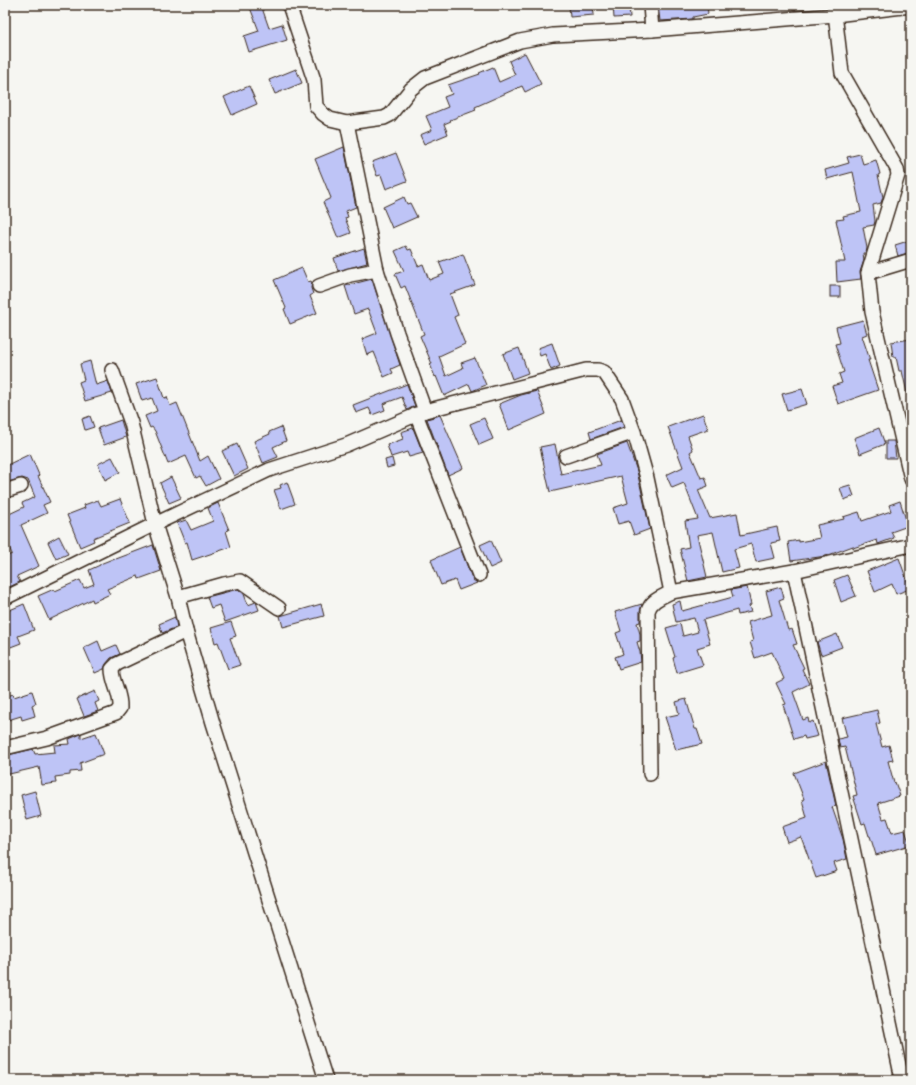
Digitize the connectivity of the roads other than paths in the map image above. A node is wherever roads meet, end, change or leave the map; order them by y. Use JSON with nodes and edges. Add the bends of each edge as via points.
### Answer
{"nodes":[{"id":1,"x":289,"y":5,"type":"edge"},
{"id":2,"x":650,"y":5,"type":"edge"},
{"id":3,"x":911,"y":6,"type":"edge"},
{"id":4,"x":834,"y":10,"type":"edge"},
{"id":5,"x":652,"y":30,"type":"junction"},
{"id":6,"x":347,"y":123,"type":"junction"},
{"id":7,"x":911,"y":260,"type":"edge"},
{"id":8,"x":377,"y":270,"type":"junction"},
{"id":9,"x":868,"y":273,"type":"junction"},
{"id":10,"x":319,"y":286,"type":"dead end"},
{"id":11,"x":112,"y":370,"type":"dead end"},
{"id":12,"x":420,"y":412,"type":"junction"},
{"id":13,"x":634,"y":432,"type":"junction"},
{"id":14,"x":566,"y":456,"type":"dead end"},
{"id":15,"x":911,"y":479,"type":"edge"},
{"id":16,"x":21,"y":486,"type":"dead end"},
{"id":17,"x":5,"y":491,"type":"edge"},
{"id":18,"x":155,"y":524,"type":"junction"},
{"id":19,"x":911,"y":545,"type":"edge"},
{"id":20,"x":794,"y":572,"type":"junction"},
{"id":21,"x":479,"y":575,"type":"dead end"},
{"id":22,"x":671,"y":592,"type":"junction"},
{"id":23,"x":178,"y":597,"type":"junction"},
{"id":24,"x":5,"y":598,"type":"edge"},
{"id":25,"x":279,"y":608,"type":"dead end"},
{"id":26,"x":186,"y":631,"type":"junction"},
{"id":27,"x":5,"y":748,"type":"edge"},
{"id":28,"x":650,"y":774,"type":"dead end"},
{"id":29,"x":904,"y":1079,"type":"edge"},
{"id":30,"x":326,"y":1080,"type":"edge"}],
"edges":[{"from":1,"to":6,"type":"street","via":[[314,80],[316,106],[330,119]]},
{"from":2,"to":5,"type":"street"},
{"from":3,"to":4,"type":"street"},
{"from":4,"to":5,"type":"street"},
{"from":4,"to":9,"type":"street","via":[[842,72],[898,175]]},
{"from":5,"to":6,"type":"street","via":[[553,34],[520,41],[425,78],[411,89],[390,115],[384,118]]},
{"from":6,"to":8,"type":"street"},
{"from":7,"to":9,"type":"street"},
{"from":8,"to":10,"type":"street","via":[[350,275]]},
{"from":8,"to":12,"type":"street"},
{"from":9,"to":15,"type":"street","via":[[872,312]]},
{"from":11,"to":18,"type":"street","via":[[131,423]]},
{"from":12,"to":13,"type":"street","via":[[586,370],[598,370],[607,375],[622,399]]},
{"from":12,"to":18,"type":"street","via":[[346,445],[269,470]]},
{"from":12,"to":21,"type":"street"},
{"from":13,"to":14,"type":"street"},
{"from":13,"to":22,"type":"street","via":[[647,478]]},
{"from":16,"to":17,"type":"street"},
{"from":18,"to":23,"type":"street"},
{"from":18,"to":24,"type":"street"},
{"from":19,"to":20,"type":"street"},
{"from":20,"to":22,"type":"street"},
{"from":20,"to":29,"type":"street"},
{"from":22,"to":28,"type":"street","via":[[653,602],[648,611]]},
{"from":23,"to":25,"type":"street","via":[[240,581]]},
{"from":23,"to":26,"type":"street"},
{"from":26,"to":27,"type":"street","via":[[117,664],[112,669],[112,677],[120,699],[120,708],[116,713],[47,738]]},
{"from":26,"to":30,"type":"street"}]}
